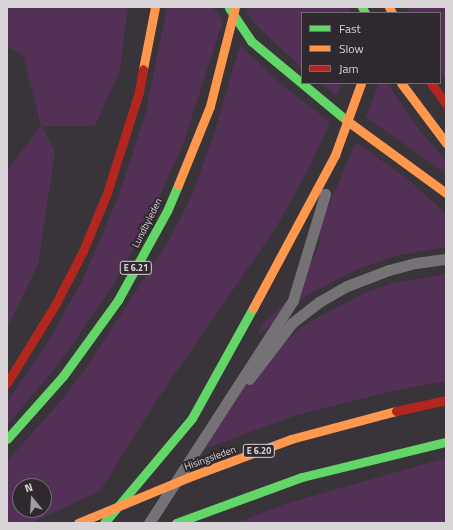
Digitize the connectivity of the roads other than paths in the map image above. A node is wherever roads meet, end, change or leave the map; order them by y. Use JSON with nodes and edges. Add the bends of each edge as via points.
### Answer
{"nodes":[{"id":1,"x":155,"y":7,"type":"edge"},
{"id":2,"x":228,"y":7,"type":"edge"},
{"id":3,"x":235,"y":7,"type":"edge"},
{"id":4,"x":301,"y":83,"type":"edge"},
{"id":5,"x":302,"y":84,"type":"edge"},
{"id":6,"x":362,"y":84,"type":"edge"},
{"id":7,"x":362,"y":84,"type":"edge"},
{"id":8,"x":402,"y":84,"type":"edge"},
{"id":9,"x":431,"y":84,"type":"edge"},
{"id":10,"x":446,"y":104,"type":"edge"},
{"id":11,"x":446,"y":143,"type":"edge"},
{"id":12,"x":446,"y":193,"type":"edge"},
{"id":13,"x":446,"y":259,"type":"edge"},
{"id":14,"x":7,"y":383,"type":"edge"},
{"id":15,"x":446,"y":400,"type":"edge"},
{"id":16,"x":7,"y":439,"type":"edge"},
{"id":17,"x":446,"y":442,"type":"edge"},
{"id":18,"x":197,"y":446,"type":"junction"},
{"id":19,"x":78,"y":523,"type":"edge"},
{"id":20,"x":104,"y":523,"type":"edge"},
{"id":21,"x":149,"y":523,"type":"edge"},
{"id":22,"x":176,"y":523,"type":"edge"}],
"edges":[{"from":1,"to":14,"type":"highway","via":[[138,92],[107,193],[83,250],[55,305]]},
{"from":2,"to":4,"type":"highway","via":[[251,41]]},
{"from":3,"to":16,"type":"highway","name":"Lundbyleden","number":"E 6.21","via":[[210,106],[163,218],[118,300],[63,376]]},
{"from":5,"to":12,"type":"highway","via":[[407,166]]},
{"from":6,"to":20,"type":"highway","via":[[335,155],[313,199],[192,418]]},
{"from":7,"to":18,"type":"lane","via":[[292,300]]},
{"from":8,"to":11,"type":"highway"},
{"from":9,"to":10,"type":"highway"},
{"from":13,"to":18,"type":"lane","via":[[389,270],[347,286],[319,302],[292,323]]},
{"from":15,"to":19,"type":"highway","name":"Hisingsleden","number":"E 6.20","via":[[381,414],[291,439],[189,477]]},
{"from":17,"to":22,"type":"highway","via":[[302,477]]},
{"from":18,"to":21,"type":"lane"}]}
